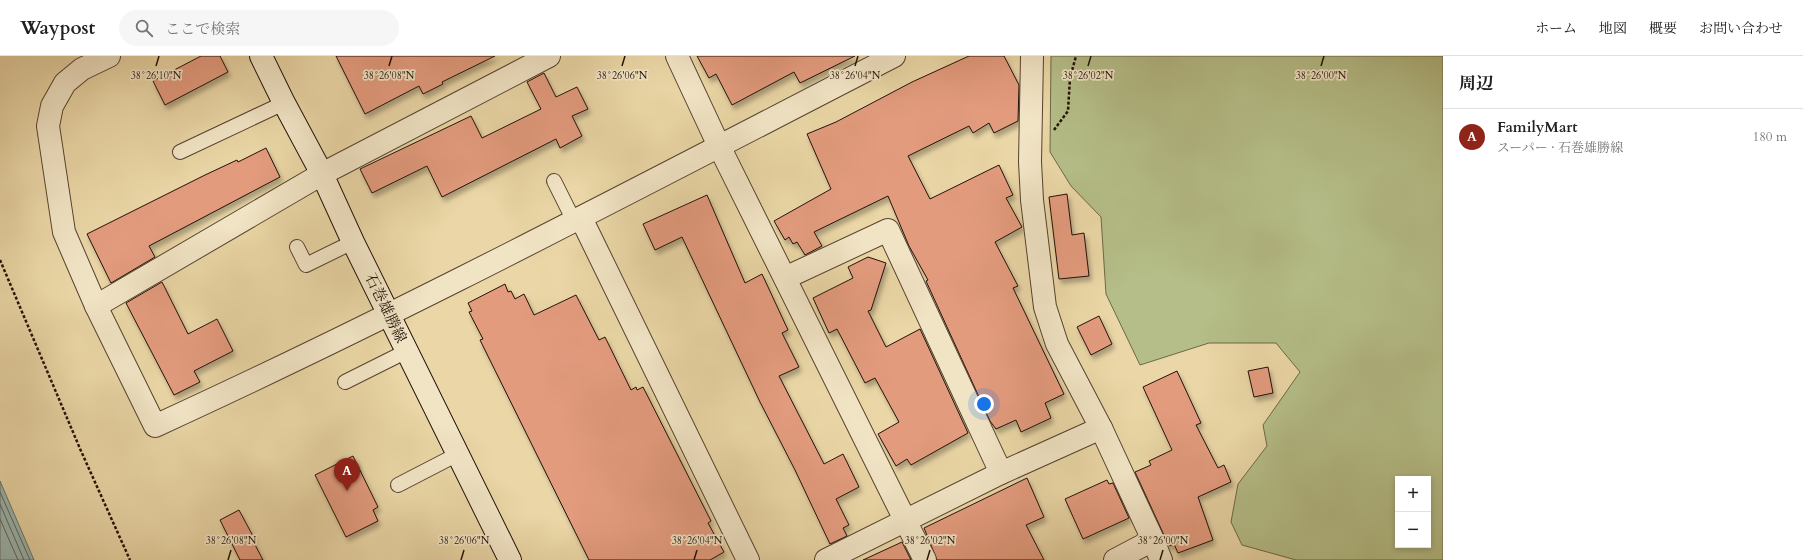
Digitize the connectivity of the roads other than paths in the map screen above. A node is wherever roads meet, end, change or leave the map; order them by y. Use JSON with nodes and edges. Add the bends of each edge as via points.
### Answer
{"nodes":[{"id":1,"x":109,"y":56,"type":"edge"},
{"id":2,"x":261,"y":56,"type":"edge"},
{"id":3,"x":549,"y":56,"type":"edge"},
{"id":4,"x":677,"y":56,"type":"edge"},
{"id":5,"x":894,"y":56,"type":"edge"},
{"id":6,"x":1032,"y":56,"type":"edge"},
{"id":7,"x":284,"y":103,"type":"junction"},
{"id":8,"x":719,"y":146,"type":"junction"},
{"id":9,"x":180,"y":152,"type":"dead end"},
{"id":10,"x":322,"y":174,"type":"junction"},
{"id":11,"x":554,"y":181,"type":"dead end"},
{"id":12,"x":577,"y":220,"type":"junction"},
{"id":13,"x":353,"y":242,"type":"junction"},
{"id":14,"x":297,"y":247,"type":"dead end"},
{"id":15,"x":785,"y":278,"type":"junction"},
{"id":16,"x":96,"y":306,"type":"junction"},
{"id":17,"x":390,"y":315,"type":"junction"},
{"id":18,"x":408,"y":351,"type":"junction"},
{"id":19,"x":345,"y":382,"type":"dead end"},
{"id":20,"x":1101,"y":428,"type":"junction"},
{"id":21,"x":458,"y":454,"type":"junction"},
{"id":22,"x":1001,"y":474,"type":"junction"},
{"id":23,"x":398,"y":485,"type":"dead end"},
{"id":24,"x":906,"y":519,"type":"junction"},
{"id":25,"x":1153,"y":540,"type":"junction"},
{"id":26,"x":510,"y":560,"type":"edge"},
{"id":27,"x":748,"y":560,"type":"edge"},
{"id":28,"x":826,"y":560,"type":"edge"},
{"id":29,"x":925,"y":560,"type":"edge"},
{"id":30,"x":1115,"y":560,"type":"edge"},
{"id":31,"x":1161,"y":560,"type":"edge"}],
"edges":[{"from":1,"to":16,"type":"street","via":[[82,70],[65,83],[52,106],[48,126],[64,232]]},
{"from":2,"to":7,"type":"street","name":"石巻雄勝線"},
{"from":3,"to":10,"type":"street"},
{"from":4,"to":8,"type":"street"},
{"from":5,"to":8,"type":"street"},
{"from":6,"to":20,"type":"street","via":[[1030,162],[1045,307],[1057,344]]},
{"from":7,"to":9,"type":"lane"},
{"from":7,"to":10,"type":"street","name":"石巻雄勝線"},
{"from":8,"to":12,"type":"street"},
{"from":8,"to":15,"type":"street"},
{"from":10,"to":13,"type":"street","name":"石巻雄勝線"},
{"from":10,"to":16,"type":"street"},
{"from":11,"to":12,"type":"lane"},
{"from":12,"to":17,"type":"street"},
{"from":12,"to":27,"type":"street"},
{"from":13,"to":14,"type":"lane","via":[[306,265]]},
{"from":13,"to":17,"type":"street","name":"石巻雄勝線"},
{"from":15,"to":22,"type":"street","via":[[888,230]]},
{"from":15,"to":24,"type":"street"},
{"from":16,"to":17,"type":"street","via":[[155,426]]},
{"from":17,"to":18,"type":"street","name":"石巻雄勝線"},
{"from":18,"to":19,"type":"lane"},
{"from":18,"to":21,"type":"street","name":"石巻雄勝線"},
{"from":20,"to":22,"type":"street"},
{"from":20,"to":25,"type":"street"},
{"from":21,"to":23,"type":"lane"},
{"from":21,"to":26,"type":"street","name":"石巻雄勝線"},
{"from":22,"to":24,"type":"street"},
{"from":24,"to":28,"type":"street"},
{"from":24,"to":29,"type":"street"},
{"from":25,"to":30,"type":"street"},
{"from":25,"to":31,"type":"street"}]}
